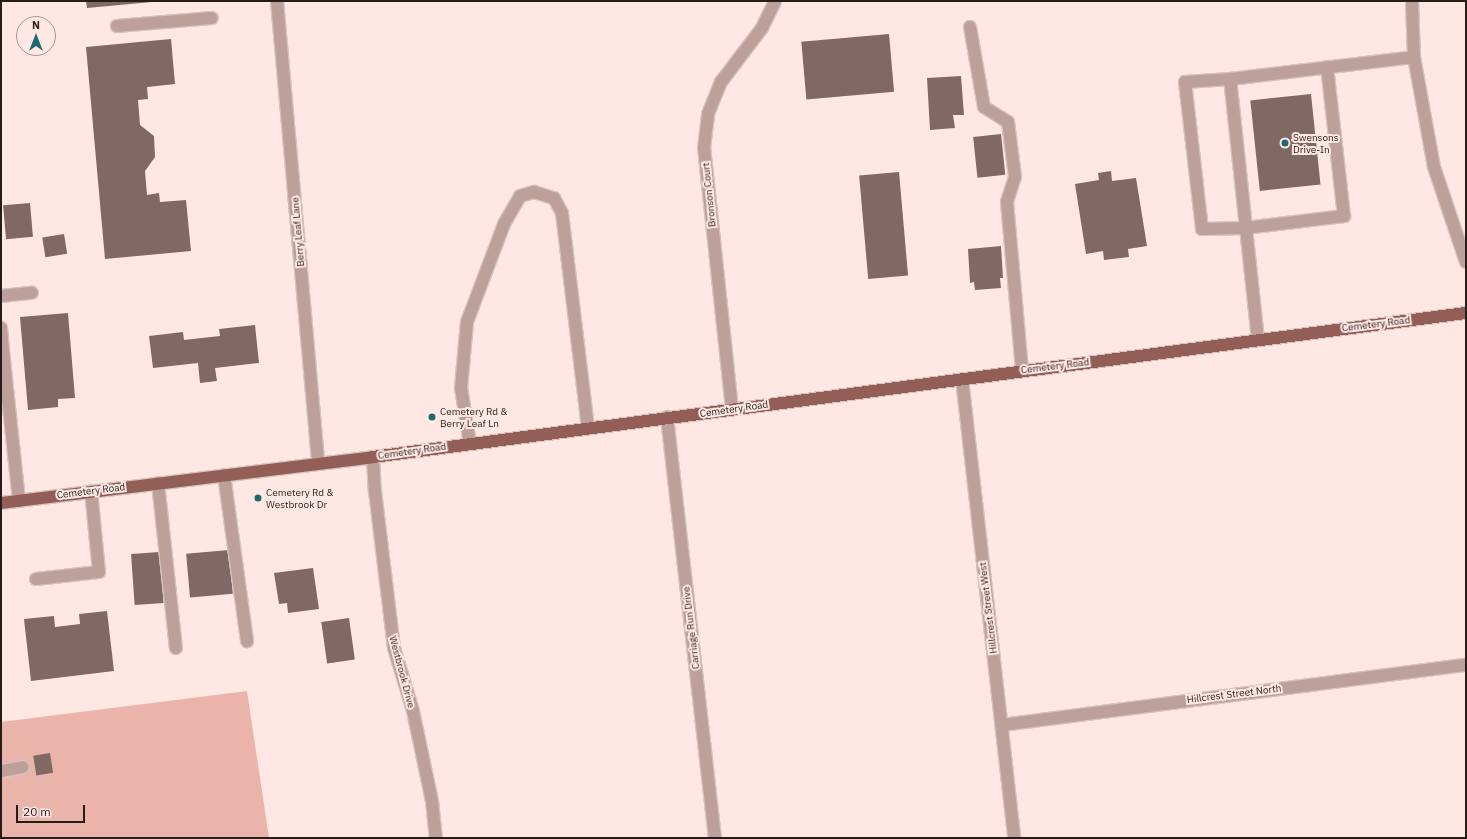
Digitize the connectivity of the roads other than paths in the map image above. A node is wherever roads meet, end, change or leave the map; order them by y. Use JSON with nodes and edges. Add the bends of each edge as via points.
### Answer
{"nodes":[{"id":1,"x":277,"y":1,"type":"edge"},
{"id":2,"x":775,"y":1,"type":"edge"},
{"id":3,"x":1412,"y":1,"type":"edge"},
{"id":4,"x":212,"y":18,"type":"dead end"},
{"id":5,"x":117,"y":26,"type":"dead end"},
{"id":6,"x":970,"y":27,"type":"dead end"},
{"id":7,"x":1414,"y":57,"type":"junction"},
{"id":8,"x":1327,"y":67,"type":"junction"},
{"id":9,"x":1230,"y":79,"type":"junction"},
{"id":10,"x":1245,"y":228,"type":"junction"},
{"id":11,"x":1466,"y":262,"type":"edge"},
{"id":12,"x":32,"y":293,"type":"dead end"},
{"id":13,"x":1,"y":296,"type":"edge"},
{"id":14,"x":1466,"y":313,"type":"edge"},
{"id":15,"x":1,"y":328,"type":"edge"},
{"id":16,"x":1258,"y":340,"type":"junction"},
{"id":17,"x":2,"y":351,"type":"edge"},
{"id":18,"x":1022,"y":370,"type":"junction"},
{"id":19,"x":962,"y":379,"type":"junction"},
{"id":20,"x":732,"y":409,"type":"junction"},
{"id":21,"x":667,"y":418,"type":"junction"},
{"id":22,"x":588,"y":428,"type":"junction"},
{"id":23,"x":470,"y":444,"type":"junction"},
{"id":24,"x":373,"y":456,"type":"junction"},
{"id":25,"x":318,"y":462,"type":"junction"},
{"id":26,"x":224,"y":474,"type":"junction"},
{"id":27,"x":158,"y":483,"type":"junction"},
{"id":28,"x":91,"y":491,"type":"junction"},
{"id":29,"x":19,"y":501,"type":"junction"},
{"id":30,"x":1,"y":503,"type":"edge"},
{"id":31,"x":36,"y":579,"type":"dead end"},
{"id":32,"x":247,"y":641,"type":"dead end"},
{"id":33,"x":176,"y":648,"type":"dead end"},
{"id":34,"x":1466,"y":665,"type":"edge"},
{"id":35,"x":1002,"y":725,"type":"junction"},
{"id":36,"x":23,"y":767,"type":"dead end"},
{"id":37,"x":1,"y":771,"type":"edge"},
{"id":38,"x":436,"y":838,"type":"edge"},
{"id":39,"x":716,"y":838,"type":"edge"},
{"id":40,"x":1014,"y":838,"type":"edge"}],
"edges":[{"from":1,"to":25,"type":"street","name":"Berry Leaf Lane"},
{"from":2,"to":20,"type":"street","name":"Bronson Court","via":[[762,28],[721,82],[708,114],[704,148]]},
{"from":3,"to":7,"type":"street"},
{"from":4,"to":5,"type":"street"},
{"from":6,"to":18,"type":"street","via":[[984,107],[1008,122],[1016,177],[1007,202]]},
{"from":7,"to":8,"type":"street"},
{"from":7,"to":11,"type":"street","via":[[1434,167]]},
{"from":8,"to":9,"type":"street"},
{"from":8,"to":10,"type":"street","via":[[1344,216]]},
{"from":9,"to":10,"type":"street"},
{"from":9,"to":10,"type":"street","via":[[1185,82],[1202,229]]},
{"from":10,"to":16,"type":"street"},
{"from":12,"to":13,"type":"street"},
{"from":14,"to":16,"type":"main road","name":"Cemetery Road"},
{"from":15,"to":17,"type":"street"},
{"from":16,"to":18,"type":"main road","name":"Cemetery Road"},
{"from":17,"to":29,"type":"street"},
{"from":18,"to":19,"type":"main road","name":"Cemetery Road"},
{"from":19,"to":20,"type":"main road","name":"Cemetery Road"},
{"from":19,"to":35,"type":"street","name":"Hillcrest Street West"},
{"from":20,"to":21,"type":"main road","name":"Cemetery Road"},
{"from":21,"to":22,"type":"main road","name":"Cemetery Road"},
{"from":21,"to":39,"type":"street","name":"Carriage Run Drive"},
{"from":22,"to":23,"type":"main road","name":"Cemetery Road"},
{"from":22,"to":23,"type":"street","via":[[562,213],[554,198],[534,192],[520,196],[504,224],[467,322],[461,388]]},
{"from":23,"to":24,"type":"main road","name":"Cemetery Road"},
{"from":24,"to":25,"type":"main road","name":"Cemetery Road"},
{"from":24,"to":38,"type":"street","name":"Westbrook Drive","via":[[394,648],[413,711],[432,801]]},
{"from":25,"to":26,"type":"main road","name":"Cemetery Road"},
{"from":26,"to":27,"type":"main road","name":"Cemetery Road"},
{"from":26,"to":32,"type":"street"},
{"from":27,"to":28,"type":"main road","name":"Cemetery Road"},
{"from":27,"to":33,"type":"street"},
{"from":28,"to":29,"type":"main road","name":"Cemetery Road"},
{"from":28,"to":31,"type":"street","via":[[99,572]]},
{"from":29,"to":30,"type":"main road","name":"Cemetery Road"},
{"from":34,"to":35,"type":"street","name":"Hillcrest Street North"},
{"from":35,"to":40,"type":"street","name":"Hillcrest Street West"},
{"from":36,"to":37,"type":"street"}]}
